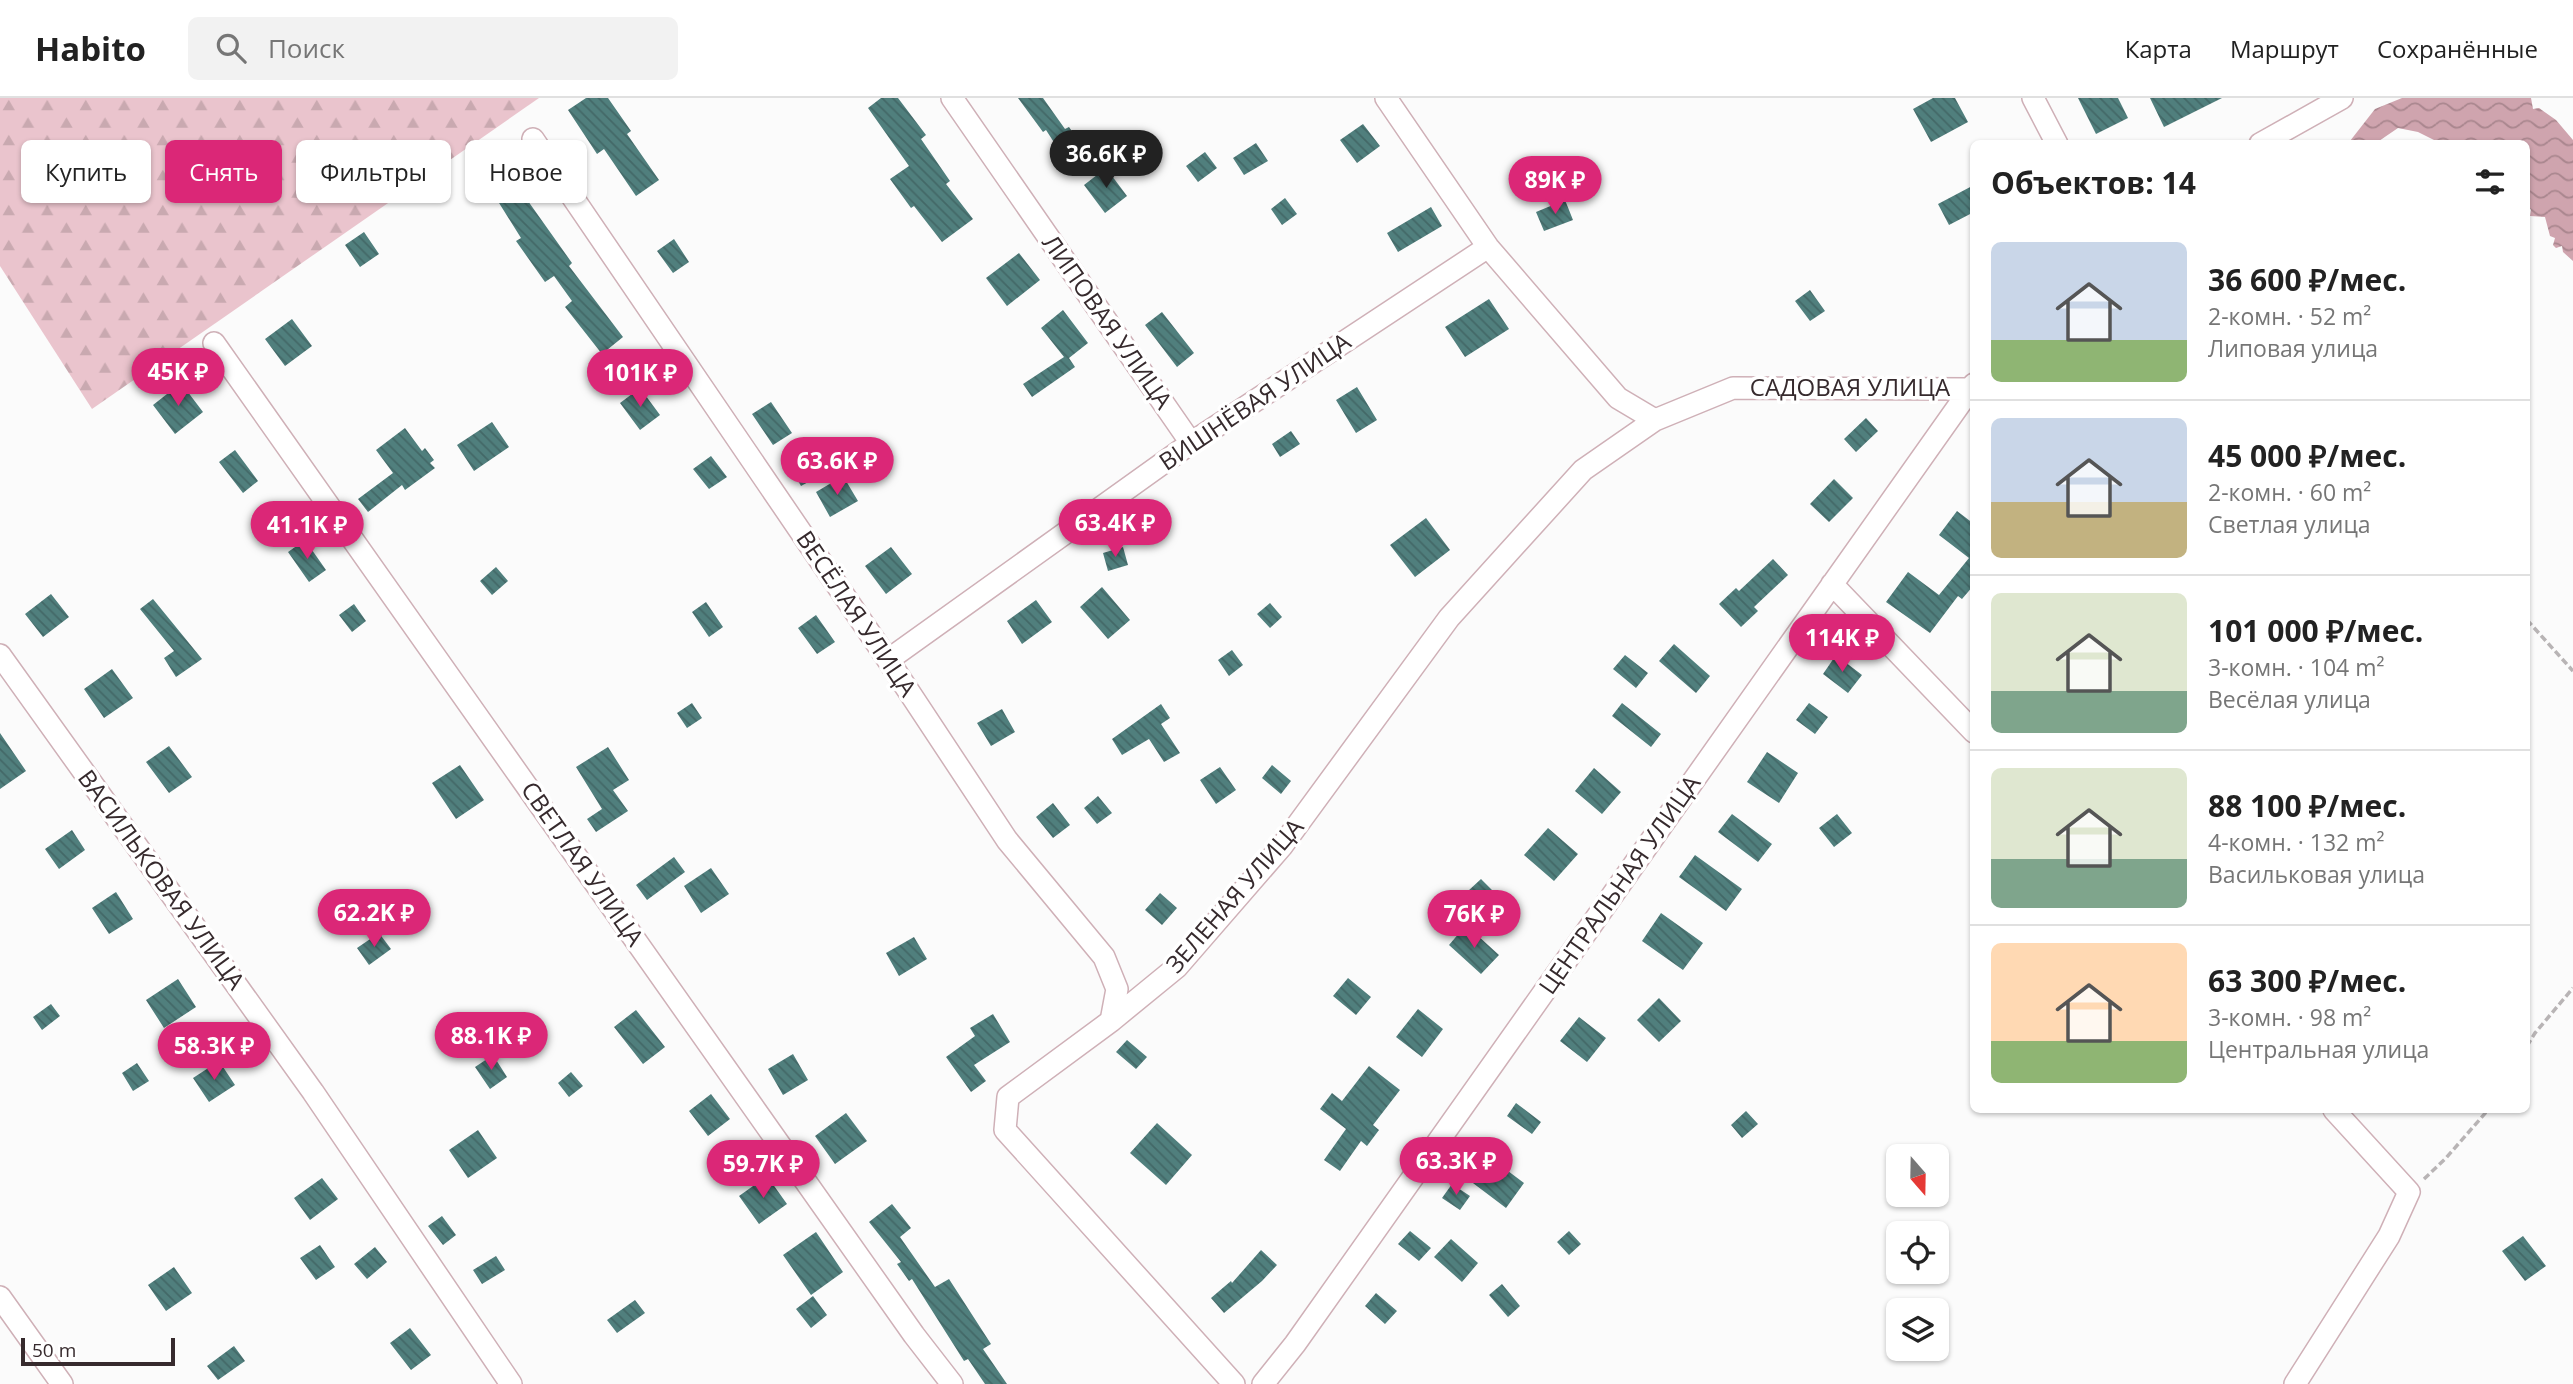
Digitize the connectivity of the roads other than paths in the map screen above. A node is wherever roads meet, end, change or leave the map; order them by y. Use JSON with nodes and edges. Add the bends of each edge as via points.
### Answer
{"nodes":[{"id":1,"x":952,"y":98,"type":"edge"},
{"id":2,"x":1386,"y":98,"type":"edge"},
{"id":3,"x":2033,"y":98,"type":"edge"},
{"id":4,"x":2339,"y":100,"type":"edge"},
{"id":5,"x":533,"y":139,"type":"dead end"},
{"id":6,"x":2055,"y":140,"type":"edge"},
{"id":7,"x":2267,"y":140,"type":"edge"},
{"id":8,"x":1488,"y":247,"type":"junction"},
{"id":9,"x":214,"y":343,"type":"dead end"},
{"id":10,"x":1970,"y":386,"type":"edge"},
{"id":11,"x":1970,"y":389,"type":"edge"},
{"id":12,"x":1655,"y":420,"type":"junction"},
{"id":13,"x":1191,"y":443,"type":"junction"},
{"id":14,"x":1832,"y":584,"type":"junction"},
{"id":15,"x":0,"y":655,"type":"edge"},
{"id":16,"x":888,"y":660,"type":"junction"},
{"id":17,"x":1970,"y":728,"type":"edge"},
{"id":18,"x":1111,"y":1021,"type":"junction"},
{"id":19,"x":2337,"y":1113,"type":"edge"},
{"id":20,"x":0,"y":1297,"type":"edge"},
{"id":21,"x":62,"y":1384,"type":"edge"},
{"id":22,"x":511,"y":1384,"type":"edge"},
{"id":23,"x":952,"y":1384,"type":"edge"},
{"id":24,"x":1234,"y":1384,"type":"edge"},
{"id":25,"x":1263,"y":1384,"type":"edge"},
{"id":26,"x":2295,"y":1384,"type":"edge"}],
"edges":[{"from":1,"to":13,"type":"street","name":"ЛИПОВАЯ УЛИЦА"},
{"from":2,"to":8,"type":"street"},
{"from":3,"to":6,"type":"street"},
{"from":4,"to":7,"type":"street"},
{"from":5,"to":16,"type":"street","name":"ВЕСЁЛАЯ УЛИЦА"},
{"from":8,"to":12,"type":"street","via":[[1618,398]]},
{"from":8,"to":13,"type":"street","name":"ВИШНЁВАЯ УЛИЦА"},
{"from":9,"to":23,"type":"street","name":"СВЕТЛАЯ УЛИЦА"},
{"from":10,"to":12,"type":"street","name":"САДОВАЯ УЛИЦА","via":[[1733,388]]},
{"from":11,"to":14,"type":"street","name":"ЦЕНТРАЛЬНАЯ УЛИЦА"},
{"from":12,"to":18,"type":"street","name":"ЗЕЛЕНАЯ УЛИЦА","via":[[1583,470],[1538,519],[1449,618],[1282,846],[1177,967]]},
{"from":13,"to":16,"type":"street","name":"ВИШНЁВАЯ УЛИЦА"},
{"from":14,"to":17,"type":"street"},
{"from":14,"to":25,"type":"street","name":"ЦЕНТРАЛЬНАЯ УЛИЦА"},
{"from":15,"to":22,"type":"street","name":"ВАСИЛЬКОВАЯ УЛИЦА","via":[[313,1092]]},
{"from":16,"to":18,"type":"street","name":"ВЕСЁЛАЯ УЛИЦА","via":[[1007,840],[1104,957],[1117,989]]},
{"from":18,"to":24,"type":"street","name":"ЗЕЛЕНАЯ УЛИЦА","via":[[1008,1097],[1006,1130]]},
{"from":19,"to":26,"type":"street","via":[[2409,1192],[2389,1236]]},
{"from":20,"to":21,"type":"street"}]}
